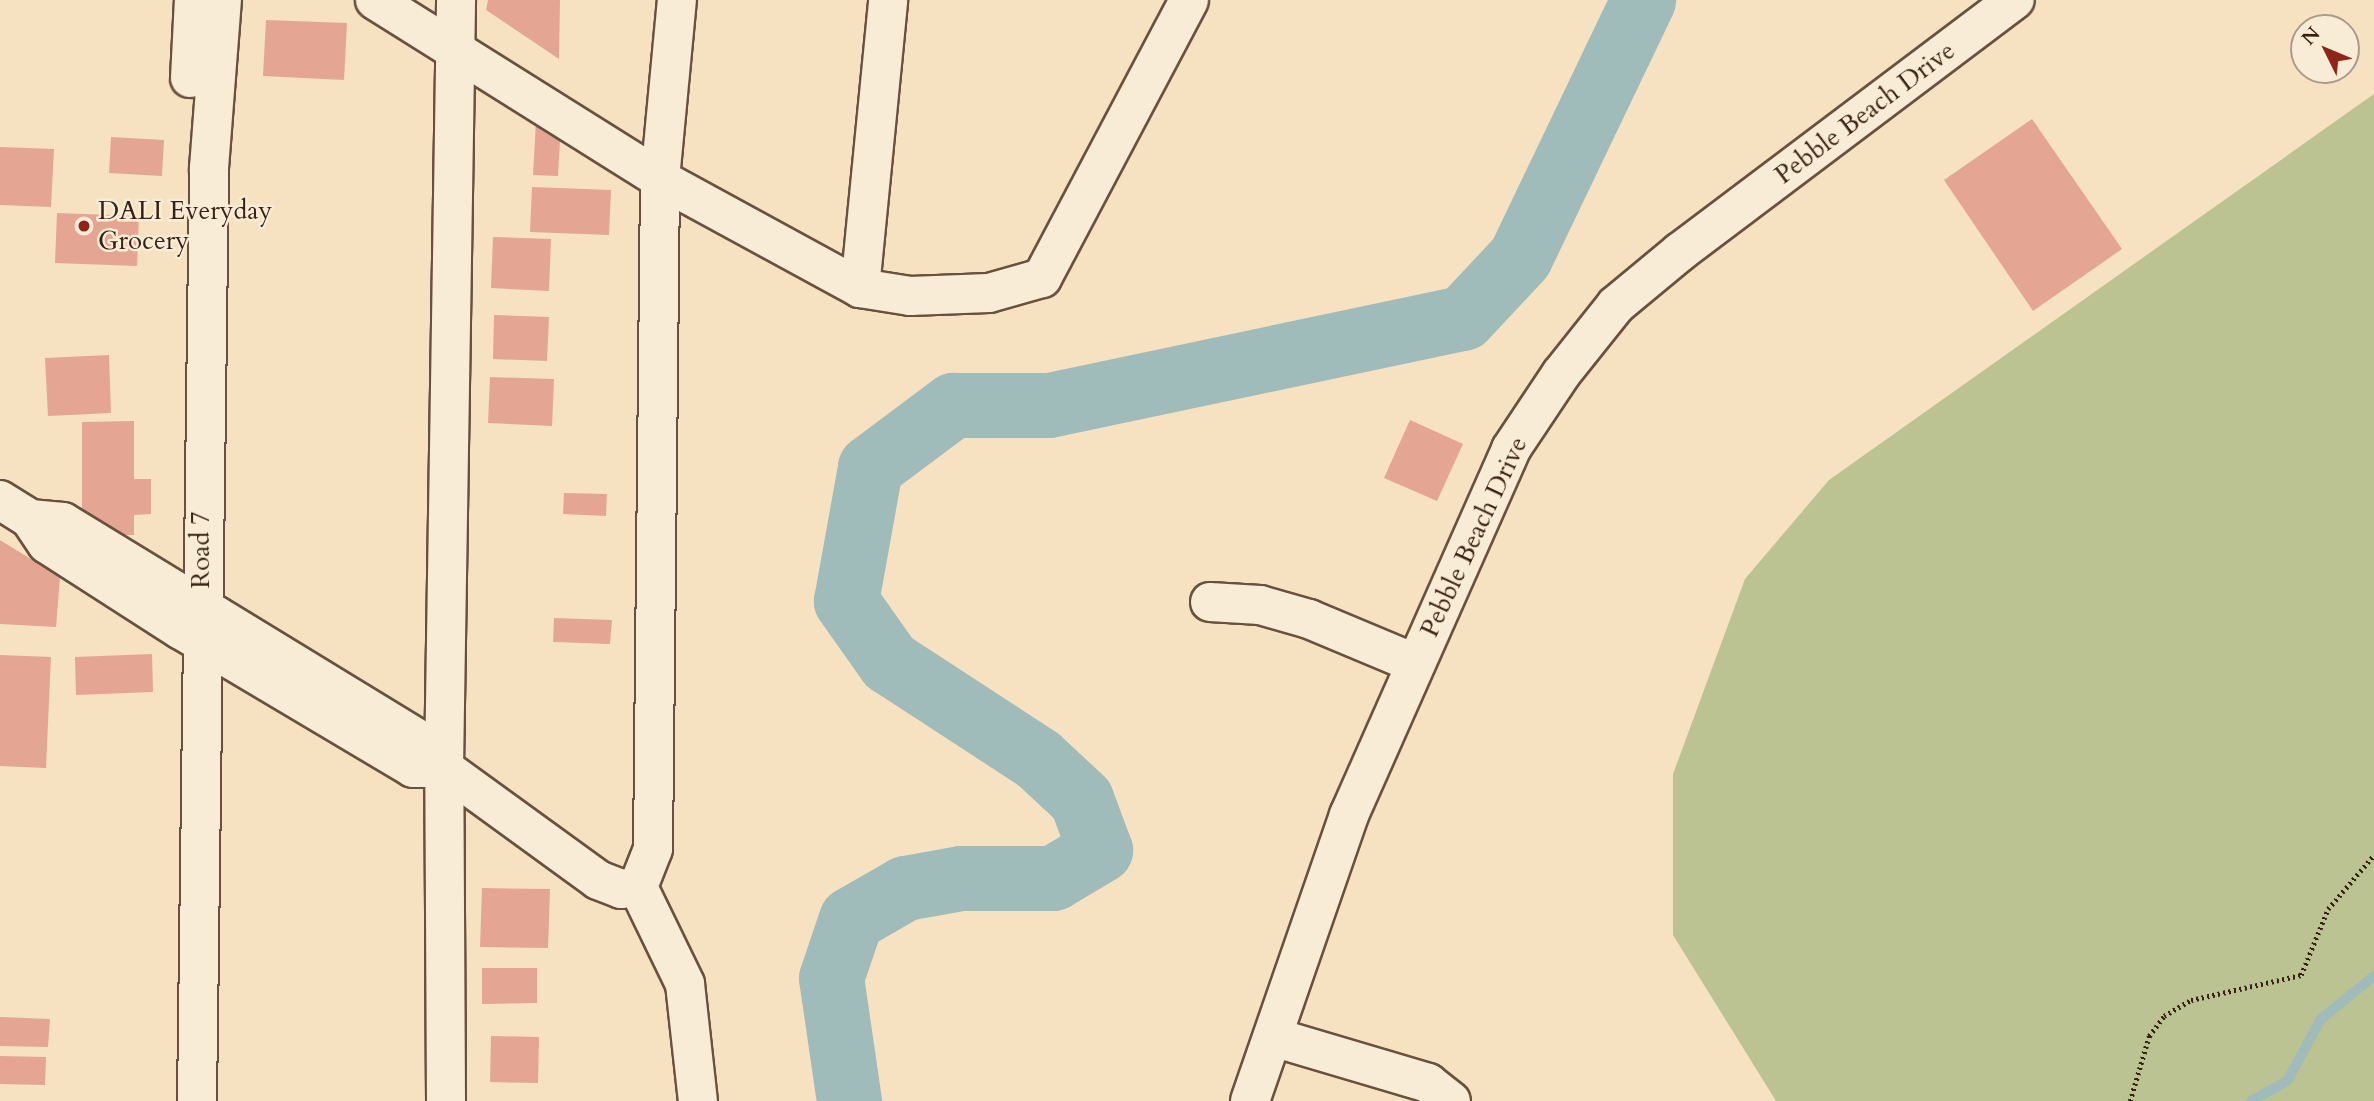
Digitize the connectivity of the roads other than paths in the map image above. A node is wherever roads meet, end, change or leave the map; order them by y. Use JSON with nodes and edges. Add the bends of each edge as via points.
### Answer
{"nodes":[{"id":1,"x":194,"y":0,"type":"edge"},
{"id":2,"x":222,"y":0,"type":"edge"},
{"id":3,"x":375,"y":0,"type":"edge"},
{"id":4,"x":456,"y":0,"type":"edge"},
{"id":5,"x":677,"y":0,"type":"edge"},
{"id":6,"x":888,"y":0,"type":"edge"},
{"id":7,"x":1189,"y":0,"type":"edge"},
{"id":8,"x":2015,"y":0,"type":"edge"},
{"id":9,"x":451,"y":49,"type":"junction"},
{"id":10,"x":660,"y":179,"type":"junction"},
{"id":11,"x":860,"y":288,"type":"junction"},
{"id":12,"x":15,"y":509,"type":"edge"},
{"id":13,"x":1210,"y":602,"type":"dead end"},
{"id":14,"x":191,"y":620,"type":"junction"},
{"id":15,"x":1414,"y":663,"type":"junction"},
{"id":16,"x":444,"y":768,"type":"junction"},
{"id":17,"x":638,"y":887,"type":"junction"},
{"id":18,"x":1273,"y":1037,"type":"junction"},
{"id":19,"x":175,"y":1101,"type":"edge"},
{"id":20,"x":197,"y":1101,"type":"edge"},
{"id":21,"x":446,"y":1101,"type":"edge"},
{"id":22,"x":698,"y":1101,"type":"edge"},
{"id":23,"x":1250,"y":1101,"type":"edge"},
{"id":24,"x":1451,"y":1101,"type":"edge"}],
"edges":[{"from":1,"to":14,"type":"street","name":"Road 7"},
{"from":2,"to":14,"type":"street","name":"Road 7","via":[[209,168]]},
{"from":3,"to":9,"type":"street"},
{"from":4,"to":9,"type":"street"},
{"from":5,"to":10,"type":"street"},
{"from":6,"to":11,"type":"street"},
{"from":7,"to":11,"type":"street","via":[[1042,278],[989,293],[910,296]]},
{"from":8,"to":15,"type":"street","name":"Pebble Beach Drive","via":[[1616,305],[1511,449]]},
{"from":9,"to":10,"type":"street"},
{"from":9,"to":16,"type":"street"},
{"from":10,"to":11,"type":"street"},
{"from":10,"to":17,"type":"street","via":[[653,849]]},
{"from":12,"to":14,"type":"street","via":[[63,522]]},
{"from":13,"to":15,"type":"street","via":[[1260,605],[1309,619]]},
{"from":14,"to":16,"type":"street","via":[[423,742]]},
{"from":14,"to":19,"type":"street","name":"Road 7"},
{"from":14,"to":20,"type":"street","name":"Road 7"},
{"from":15,"to":18,"type":"street","name":"Pebble Beach Drive","via":[[1349,815]]},
{"from":16,"to":17,"type":"street","via":[[598,880],[621,890]]},
{"from":16,"to":21,"type":"street"},
{"from":17,"to":22,"type":"street","via":[[685,984]]},
{"from":18,"to":23,"type":"street","name":"Pebble Beach Drive"},
{"from":18,"to":24,"type":"street","via":[[1428,1083]]}]}
